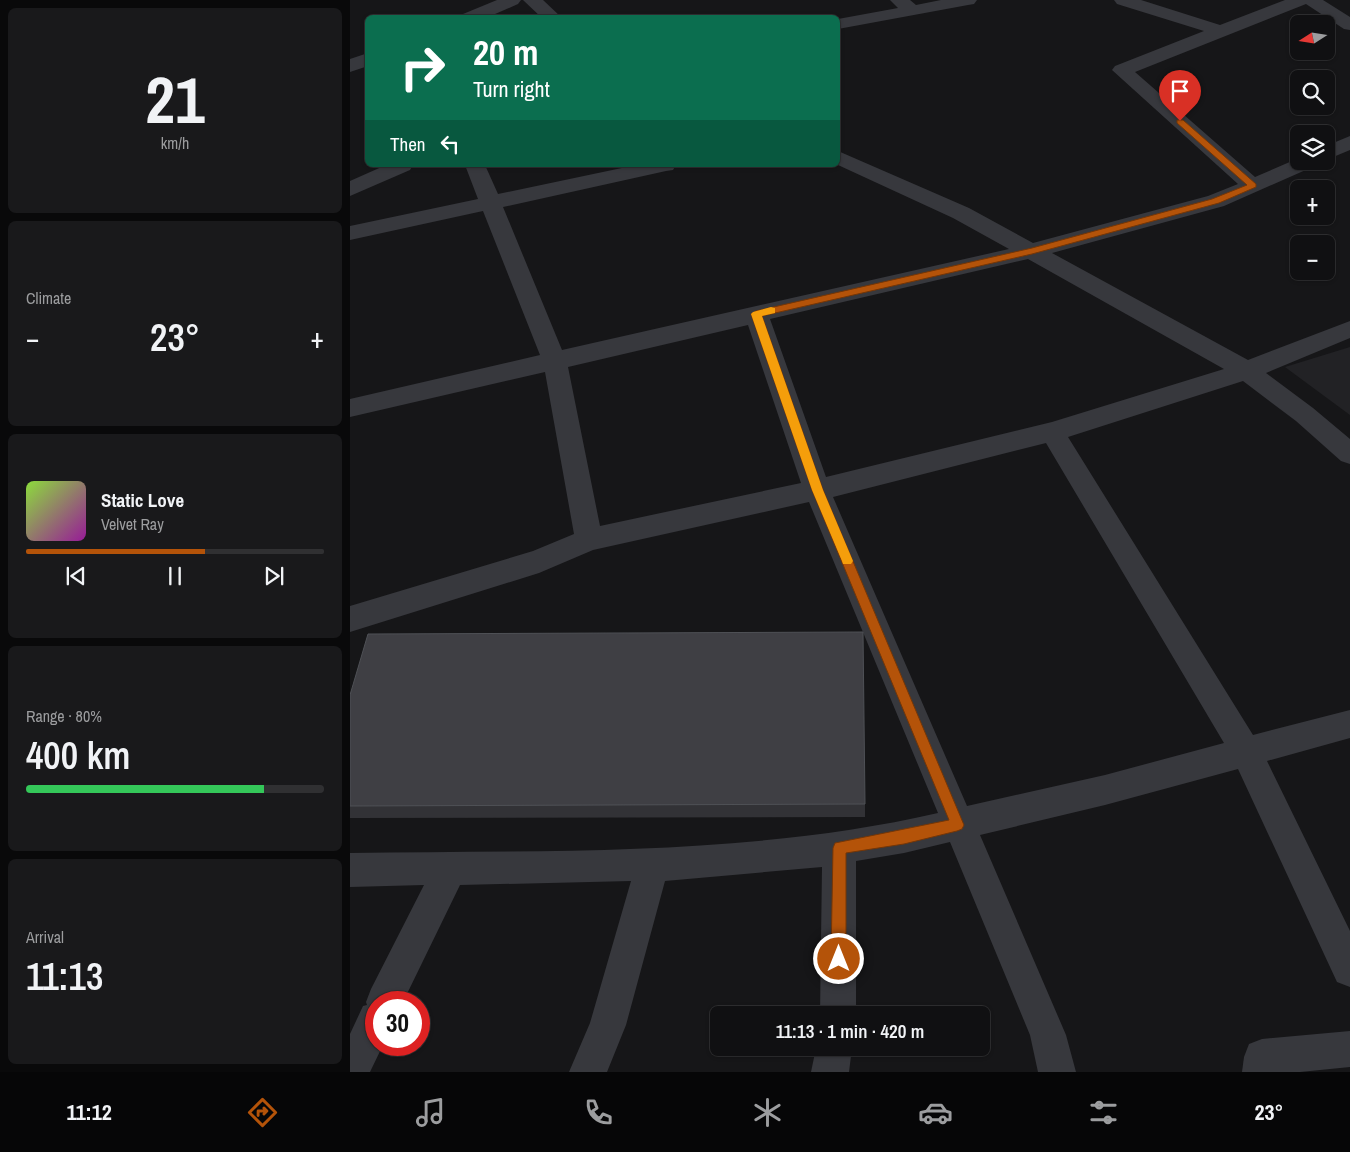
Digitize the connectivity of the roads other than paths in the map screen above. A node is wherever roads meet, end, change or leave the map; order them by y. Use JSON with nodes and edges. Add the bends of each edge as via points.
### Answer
{"nodes":[{"id":1,"x":512,"y":0,"type":"edge"},
{"id":2,"x":532,"y":0,"type":"edge"},
{"id":3,"x":968,"y":0,"type":"edge"},
{"id":4,"x":1122,"y":0,"type":"edge"},
{"id":5,"x":1302,"y":0,"type":"edge"},
{"id":6,"x":1310,"y":0,"type":"edge"},
{"id":7,"x":906,"y":5,"type":"edge"},
{"id":8,"x":476,"y":15,"type":"edge"},
{"id":9,"x":550,"y":15,"type":"edge"},
{"id":10,"x":840,"y":23,"type":"edge"},
{"id":11,"x":1350,"y":25,"type":"edge"},
{"id":12,"x":1220,"y":31,"type":"junction"},
{"id":13,"x":365,"y":60,"type":"edge"},
{"id":14,"x":350,"y":66,"type":"edge"},
{"id":15,"x":1350,"y":142,"type":"edge"},
{"id":16,"x":1335,"y":150,"type":"edge"},
{"id":17,"x":840,"y":158,"type":"edge"},
{"id":18,"x":400,"y":167,"type":"edge"},
{"id":19,"x":476,"y":167,"type":"edge"},
{"id":20,"x":657,"y":167,"type":"edge"},
{"id":21,"x":1290,"y":170,"type":"edge"},
{"id":22,"x":1253,"y":186,"type":"junction"},
{"id":23,"x":350,"y":189,"type":"edge"},
{"id":24,"x":492,"y":203,"type":"junction"},
{"id":25,"x":350,"y":234,"type":"edge"},
{"id":26,"x":1032,"y":251,"type":"junction"},
{"id":27,"x":756,"y":314,"type":"junction"},
{"id":28,"x":1350,"y":329,"type":"edge"},
{"id":29,"x":555,"y":362,"type":"junction"},
{"id":30,"x":1246,"y":371,"type":"junction"},
{"id":31,"x":350,"y":408,"type":"edge"},
{"id":32,"x":1052,"y":432,"type":"junction"},
{"id":33,"x":1350,"y":454,"type":"edge"},
{"id":34,"x":818,"y":490,"type":"junction"},
{"id":35,"x":589,"y":540,"type":"junction"},
{"id":36,"x":350,"y":619,"type":"edge"},
{"id":37,"x":1350,"y":724,"type":"edge"},
{"id":38,"x":1246,"y":752,"type":"junction"},
{"id":39,"x":957,"y":825,"type":"junction"},
{"id":40,"x":839,"y":848,"type":"junction"},
{"id":41,"x":652,"y":865,"type":"junction"},
{"id":42,"x":450,"y":869,"type":"junction"},
{"id":43,"x":350,"y":870,"type":"edge"},
{"id":44,"x":1350,"y":969,"type":"edge"},
{"id":45,"x":389,"y":991,"type":"edge"},
{"id":46,"x":838,"y":1006,"type":"edge"},
{"id":47,"x":365,"y":1041,"type":"edge"},
{"id":48,"x":1350,"y":1048,"type":"edge"},
{"id":49,"x":833,"y":1056,"type":"edge"},
{"id":50,"x":350,"y":1072,"type":"edge"},
{"id":51,"x":588,"y":1072,"type":"edge"},
{"id":52,"x":830,"y":1072,"type":"edge"},
{"id":53,"x":1057,"y":1072,"type":"edge"},
{"id":54,"x":1261,"y":1072,"type":"edge"}],
"edges":[{"from":1,"to":8,"type":"street"},
{"from":2,"to":9,"type":"street"},
{"from":3,"to":7,"type":"street"},
{"from":4,"to":12,"type":"street"},
{"from":5,"to":12,"type":"street"},
{"from":6,"to":11,"type":"street"},
{"from":7,"to":10,"type":"street"},
{"from":12,"to":22,"type":"street","via":[[1122,70]]},
{"from":13,"to":14,"type":"street"},
{"from":15,"to":16,"type":"street"},
{"from":17,"to":26,"type":"street","via":[[961,213]]},
{"from":18,"to":23,"type":"street"},
{"from":19,"to":24,"type":"street"},
{"from":20,"to":24,"type":"street"},
{"from":21,"to":22,"type":"street"},
{"from":22,"to":26,"type":"street","via":[[1216,201]]},
{"from":24,"to":25,"type":"street"},
{"from":24,"to":29,"type":"street"},
{"from":26,"to":27,"type":"street"},
{"from":26,"to":30,"type":"street"},
{"from":27,"to":29,"type":"street"},
{"from":27,"to":34,"type":"street"},
{"from":28,"to":30,"type":"street"},
{"from":29,"to":31,"type":"street"},
{"from":29,"to":35,"type":"street"},
{"from":30,"to":32,"type":"street"},
{"from":30,"to":33,"type":"street","via":[[1319,425]]},
{"from":32,"to":34,"type":"street"},
{"from":32,"to":38,"type":"street"},
{"from":34,"to":35,"type":"street"},
{"from":34,"to":39,"type":"street"},
{"from":35,"to":36,"type":"street","via":[[539,561]]},
{"from":37,"to":38,"type":"street"},
{"from":38,"to":39,"type":"street"},
{"from":38,"to":44,"type":"street"},
{"from":39,"to":40,"type":"street"},
{"from":39,"to":53,"type":"street","via":[[1048,1035]]},
{"from":40,"to":41,"type":"street"},
{"from":40,"to":46,"type":"street"},
{"from":41,"to":42,"type":"street"},
{"from":41,"to":51,"type":"street","via":[[608,1025]]},
{"from":42,"to":43,"type":"street"},
{"from":42,"to":45,"type":"street"},
{"from":47,"to":50,"type":"street"},
{"from":48,"to":54,"type":"street","via":[[1262,1057]]},
{"from":49,"to":52,"type":"street"}]}
